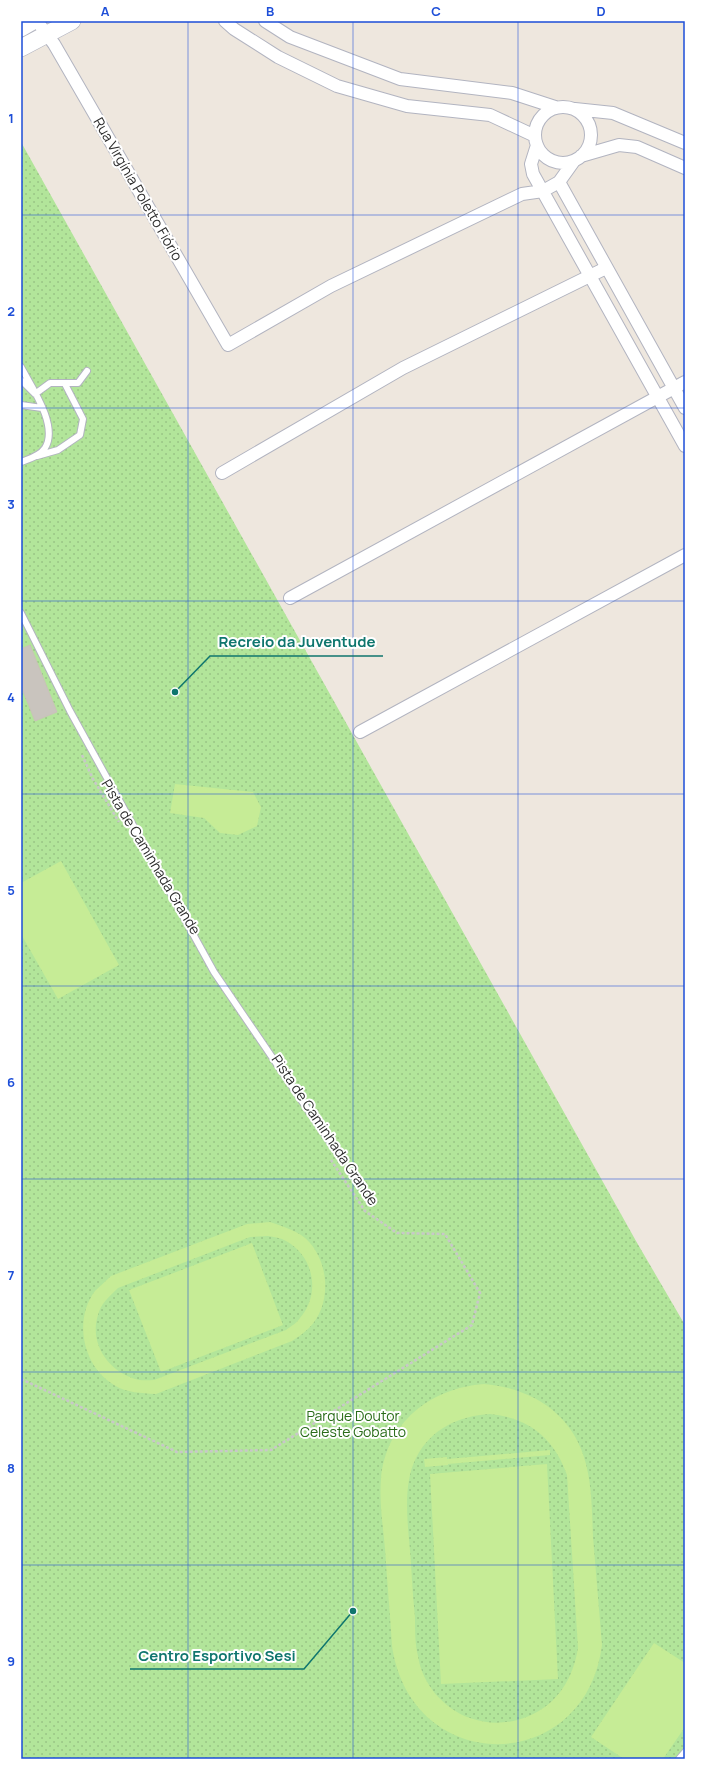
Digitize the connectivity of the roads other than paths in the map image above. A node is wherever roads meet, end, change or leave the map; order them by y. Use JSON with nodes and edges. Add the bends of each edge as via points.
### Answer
{"nodes":[{"id":1,"x":33,"y":21,"type":"edge"},
{"id":2,"x":72,"y":21,"type":"edge"},
{"id":3,"x":225,"y":21,"type":"edge"},
{"id":4,"x":265,"y":21,"type":"edge"},
{"id":5,"x":42,"y":27,"type":"edge"},
{"id":6,"x":21,"y":28,"type":"edge"},
{"id":7,"x":21,"y":48,"type":"edge"},
{"id":8,"x":555,"y":107,"type":"junction"},
{"id":9,"x":574,"y":109,"type":"junction"},
{"id":10,"x":536,"y":141,"type":"junction"},
{"id":11,"x":685,"y":143,"type":"edge"},
{"id":12,"x":578,"y":158,"type":"junction"},
{"id":13,"x":685,"y":168,"type":"edge"},
{"id":14,"x":559,"y":182,"type":"junction"},
{"id":15,"x":543,"y":191,"type":"junction"},
{"id":16,"x":606,"y":268,"type":"junction"},
{"id":17,"x":590,"y":276,"type":"junction"},
{"id":18,"x":21,"y":367,"type":"edge"},
{"id":19,"x":86,"y":371,"type":"dead end"},
{"id":20,"x":21,"y":380,"type":"edge"},
{"id":21,"x":685,"y":382,"type":"edge"},
{"id":22,"x":65,"y":384,"type":"junction"},
{"id":23,"x":674,"y":388,"type":"junction"},
{"id":24,"x":35,"y":394,"type":"junction"},
{"id":25,"x":658,"y":397,"type":"junction"},
{"id":26,"x":21,"y":405,"type":"edge"},
{"id":27,"x":42,"y":408,"type":"junction"},
{"id":28,"x":685,"y":408,"type":"edge"},
{"id":29,"x":685,"y":446,"type":"edge"},
{"id":30,"x":34,"y":457,"type":"junction"},
{"id":31,"x":21,"y":462,"type":"edge"},
{"id":32,"x":222,"y":473,"type":"dead end"},
{"id":33,"x":685,"y":555,"type":"edge"},
{"id":34,"x":290,"y":598,"type":"dead end"},
{"id":35,"x":21,"y":613,"type":"edge"},
{"id":36,"x":360,"y":732,"type":"dead end"},
{"id":37,"x":336,"y":1151,"type":"dead end"},
{"id":38,"x":685,"y":1752,"type":"edge"},
{"id":39,"x":679,"y":1759,"type":"edge"}],
"edges":[{"from":1,"to":6,"type":"main road"},
{"from":2,"to":5,"type":"main road"},
{"from":3,"to":10,"type":"street","via":[[278,57],[337,86],[408,106],[490,116]]},
{"from":4,"to":8,"type":"street","via":[[290,37],[400,79],[512,93]]},
{"from":5,"to":7,"type":"main road"},
{"from":5,"to":15,"type":"street","name":"Rua Virgínia Poletto Fiório","via":[[228,345],[331,286],[522,194]]},
{"from":8,"to":9,"type":"street","via":[[565,106]]},
{"from":8,"to":10,"type":"street","via":[[540,119],[536,127]]},
{"from":9,"to":11,"type":"street","via":[[613,113]]},
{"from":9,"to":12,"type":"street","via":[[582,114],[591,131],[587,149]]},
{"from":10,"to":12,"type":"street","via":[[548,158],[561,162]]},
{"from":10,"to":15,"type":"street","via":[[531,164],[533,174]]},
{"from":12,"to":13,"type":"street","via":[[619,146],[637,147]]},
{"from":12,"to":14,"type":"street"},
{"from":14,"to":15,"type":"street"},
{"from":14,"to":16,"type":"street"},
{"from":15,"to":17,"type":"street"},
{"from":16,"to":17,"type":"street"},
{"from":16,"to":23,"type":"street"},
{"from":17,"to":25,"type":"street"},
{"from":17,"to":32,"type":"street","via":[[403,368]]},
{"from":18,"to":24,"type":"lane"},
{"from":19,"to":22,"type":"lane","via":[[78,383]]},
{"from":20,"to":24,"type":"lane"},
{"from":21,"to":23,"type":"street"},
{"from":22,"to":24,"type":"lane","via":[[50,383]]},
{"from":22,"to":30,"type":"lane","via":[[83,419],[80,435],[58,450]]},
{"from":23,"to":25,"type":"street"},
{"from":23,"to":28,"type":"street"},
{"from":24,"to":27,"type":"lane"},
{"from":25,"to":29,"type":"street"},
{"from":25,"to":34,"type":"street"},
{"from":26,"to":27,"type":"lane"},
{"from":27,"to":30,"type":"lane","via":[[48,421],[49,436],[45,448]]},
{"from":30,"to":31,"type":"lane"},
{"from":33,"to":36,"type":"street"},
{"from":35,"to":37,"type":"lane","via":[[70,711],[214,972]]},
{"from":38,"to":39,"type":"lane"}]}
